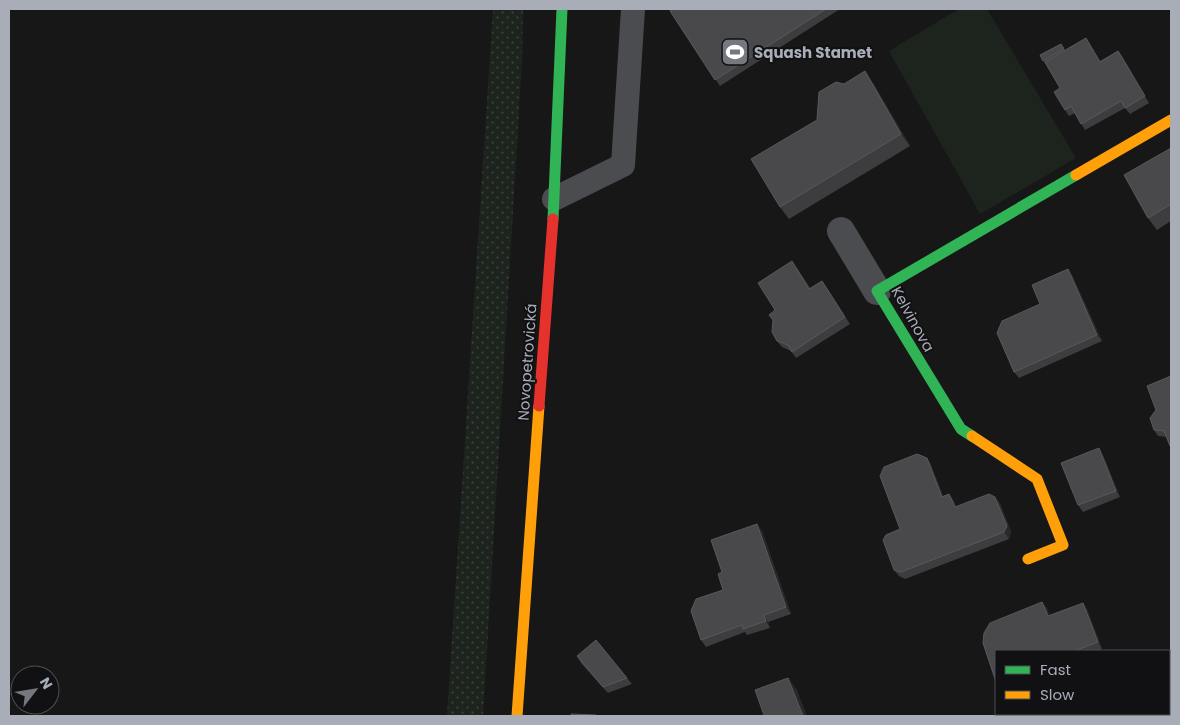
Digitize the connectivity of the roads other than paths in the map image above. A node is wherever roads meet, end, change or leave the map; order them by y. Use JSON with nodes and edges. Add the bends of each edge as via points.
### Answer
{"nodes":[{"id":1,"x":562,"y":9,"type":"edge"},
{"id":2,"x":633,"y":9,"type":"edge"},
{"id":3,"x":1171,"y":120,"type":"edge"},
{"id":4,"x":554,"y":199,"type":"junction"},
{"id":5,"x":841,"y":231,"type":"dead end"},
{"id":6,"x":877,"y":291,"type":"junction"},
{"id":7,"x":1028,"y":559,"type":"dead end"},
{"id":8,"x":517,"y":716,"type":"edge"}],
"edges":[{"from":1,"to":4,"type":"main road","name":"Novopetrovická","via":[[562,72]]},
{"from":2,"to":4,"type":"lane","via":[[623,165]]},
{"from":3,"to":6,"type":"main road","name":"Kelvinova"},
{"from":4,"to":8,"type":"main road","name":"Novopetrovická"},
{"from":5,"to":6,"type":"street"},
{"from":6,"to":7,"type":"main road","name":"Kelvinova","via":[[961,429],[1037,479],[1064,545]]}]}
